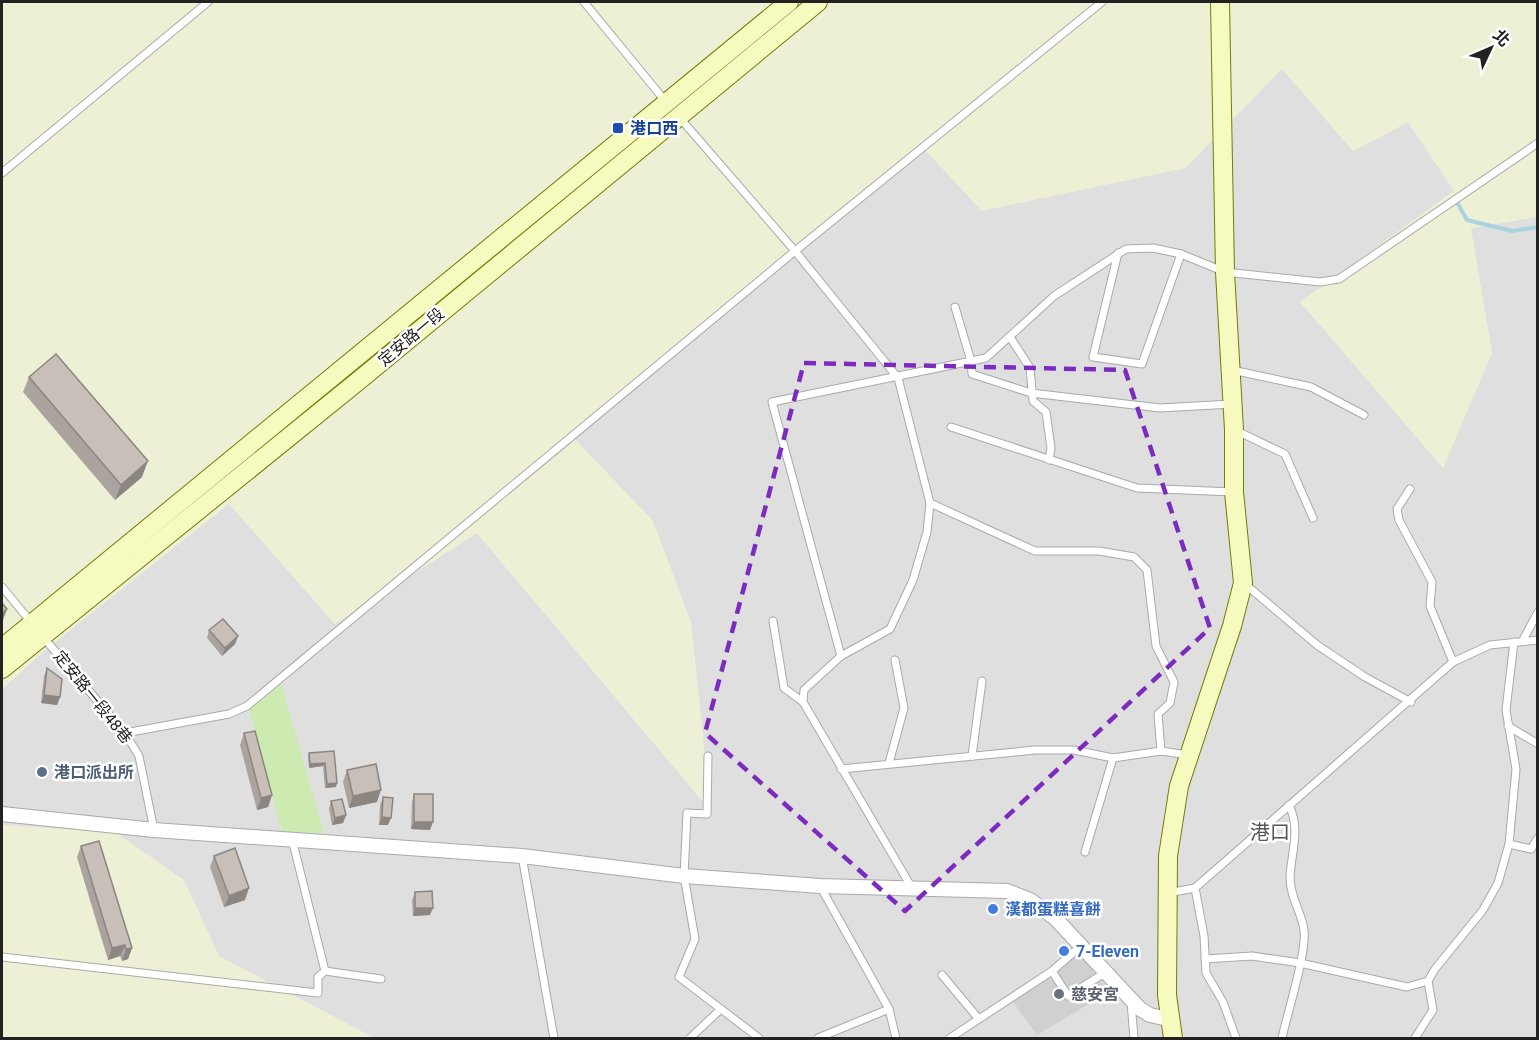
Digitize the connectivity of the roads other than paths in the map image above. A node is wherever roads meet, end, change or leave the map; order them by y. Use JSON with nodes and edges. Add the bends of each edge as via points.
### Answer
{"nodes":[{"id":1,"x":208,"y":2,"type":"edge"},
{"id":2,"x":584,"y":2,"type":"edge"},
{"id":3,"x":789,"y":2,"type":"edge"},
{"id":4,"x":818,"y":2,"type":"edge"},
{"id":5,"x":1102,"y":2,"type":"edge"},
{"id":6,"x":1220,"y":2,"type":"edge"},
{"id":7,"x":672,"y":109,"type":"junction"},
{"id":8,"x":1536,"y":146,"type":"edge"},
{"id":9,"x":2,"y":173,"type":"edge"},
{"id":10,"x":795,"y":251,"type":"junction"},
{"id":11,"x":1118,"y":253,"type":"junction"},
{"id":12,"x":1181,"y":254,"type":"junction"},
{"id":13,"x":1225,"y":272,"type":"junction"},
{"id":14,"x":955,"y":307,"type":"dead end"},
{"id":15,"x":1010,"y":338,"type":"junction"},
{"id":16,"x":971,"y":361,"type":"junction"},
{"id":17,"x":1231,"y":370,"type":"junction"},
{"id":18,"x":898,"y":378,"type":"junction"},
{"id":19,"x":1030,"y":393,"type":"junction"},
{"id":20,"x":1232,"y":404,"type":"junction"},
{"id":21,"x":1364,"y":415,"type":"dead end"},
{"id":22,"x":951,"y":427,"type":"dead end"},
{"id":23,"x":1234,"y":430,"type":"junction"},
{"id":24,"x":1049,"y":460,"type":"junction"},
{"id":25,"x":1410,"y":489,"type":"dead end"},
{"id":26,"x":1234,"y":492,"type":"junction"},
{"id":27,"x":930,"y":503,"type":"junction"},
{"id":28,"x":1313,"y":518,"type":"dead end"},
{"id":29,"x":1244,"y":583,"type":"junction"},
{"id":30,"x":2,"y":587,"type":"edge"},
{"id":31,"x":1538,"y":612,"type":"edge"},
{"id":32,"x":773,"y":621,"type":"dead end"},
{"id":33,"x":37,"y":630,"type":"junction"},
{"id":34,"x":1523,"y":640,"type":"junction"},
{"id":35,"x":1538,"y":640,"type":"edge"},
{"id":36,"x":1514,"y":642,"type":"junction"},
{"id":37,"x":2,"y":648,"type":"edge"},
{"id":38,"x":841,"y":656,"type":"junction"},
{"id":39,"x":895,"y":660,"type":"dead end"},
{"id":40,"x":1453,"y":662,"type":"junction"},
{"id":41,"x":2,"y":669,"type":"edge"},
{"id":42,"x":982,"y":681,"type":"dead end"},
{"id":43,"x":803,"y":702,"type":"junction"},
{"id":44,"x":1411,"y":702,"type":"junction"},
{"id":45,"x":1508,"y":726,"type":"junction"},
{"id":46,"x":125,"y":733,"type":"junction"},
{"id":47,"x":1538,"y":744,"type":"edge"},
{"id":48,"x":1161,"y":751,"type":"junction"},
{"id":49,"x":1190,"y":755,"type":"junction"},
{"id":50,"x":708,"y":756,"type":"dead end"},
{"id":51,"x":972,"y":756,"type":"junction"},
{"id":52,"x":1113,"y":758,"type":"junction"},
{"id":53,"x":889,"y":763,"type":"junction"},
{"id":54,"x":841,"y":769,"type":"junction"},
{"id":55,"x":1289,"y":805,"type":"junction"},
{"id":56,"x":2,"y":814,"type":"edge"},
{"id":57,"x":154,"y":830,"type":"junction"},
{"id":58,"x":1538,"y":838,"type":"edge"},
{"id":59,"x":292,"y":839,"type":"junction"},
{"id":60,"x":1509,"y":844,"type":"junction"},
{"id":61,"x":1084,"y":852,"type":"dead end"},
{"id":62,"x":522,"y":856,"type":"junction"},
{"id":63,"x":684,"y":876,"type":"junction"},
{"id":64,"x":820,"y":886,"type":"junction"},
{"id":65,"x":1195,"y":888,"type":"junction"},
{"id":66,"x":913,"y":889,"type":"junction"},
{"id":67,"x":1167,"y":894,"type":"junction"},
{"id":68,"x":1082,"y":945,"type":"junction"},
{"id":69,"x":2,"y":957,"type":"edge"},
{"id":70,"x":1205,"y":959,"type":"junction"},
{"id":71,"x":1300,"y":963,"type":"junction"},
{"id":72,"x":325,"y":971,"type":"junction"},
{"id":73,"x":1052,"y":971,"type":"junction"},
{"id":74,"x":1106,"y":972,"type":"junction"},
{"id":75,"x":942,"y":975,"type":"dead end"},
{"id":76,"x":381,"y":979,"type":"dead end"},
{"id":77,"x":1428,"y":981,"type":"junction"},
{"id":78,"x":1131,"y":1000,"type":"junction"},
{"id":79,"x":722,"y":1009,"type":"junction"},
{"id":80,"x":889,"y":1009,"type":"junction"},
{"id":81,"x":978,"y":1018,"type":"junction"},
{"id":82,"x":1168,"y":1019,"type":"junction"},
{"id":83,"x":554,"y":1038,"type":"edge"},
{"id":84,"x":690,"y":1038,"type":"edge"},
{"id":85,"x":759,"y":1038,"type":"edge"},
{"id":86,"x":818,"y":1038,"type":"edge"},
{"id":87,"x":896,"y":1038,"type":"edge"},
{"id":88,"x":950,"y":1038,"type":"edge"},
{"id":89,"x":1134,"y":1038,"type":"edge"},
{"id":90,"x":1173,"y":1038,"type":"edge"},
{"id":91,"x":1236,"y":1038,"type":"edge"},
{"id":92,"x":1282,"y":1038,"type":"edge"},
{"id":93,"x":1415,"y":1038,"type":"edge"}],
"edges":[{"from":1,"to":9,"type":"lane"},
{"from":2,"to":7,"type":"lane"},
{"from":3,"to":7,"type":"main road","name":"定安路一段"},
{"from":4,"to":7,"type":"main road","name":"定安路一段"},
{"from":5,"to":10,"type":"lane"},
{"from":6,"to":13,"type":"main road"},
{"from":7,"to":10,"type":"lane"},
{"from":7,"to":33,"type":"main road","name":"定安路一段","via":[[357,382]]},
{"from":8,"to":13,"type":"lane","via":[[1339,279],[1320,282]]},
{"from":10,"to":18,"type":"lane"},
{"from":10,"to":46,"type":"lane","via":[[247,706],[229,714]]},
{"from":11,"to":12,"type":"lane","via":[[1153,248]]},
{"from":11,"to":12,"type":"lane","via":[[1093,357],[1142,364]]},
{"from":11,"to":15,"type":"lane","via":[[1054,296]]},
{"from":12,"to":13,"type":"lane"},
{"from":13,"to":17,"type":"main road"},
{"from":14,"to":16,"type":"lane"},
{"from":15,"to":16,"type":"lane","via":[[986,358]]},
{"from":15,"to":19,"type":"lane","via":[[1030,368]]},
{"from":16,"to":18,"type":"lane"},
{"from":16,"to":19,"type":"lane","via":[[972,374]]},
{"from":17,"to":20,"type":"main road"},
{"from":17,"to":21,"type":"lane","via":[[1311,387]]},
{"from":18,"to":27,"type":"lane"},
{"from":18,"to":38,"type":"lane","via":[[772,402]]},
{"from":19,"to":20,"type":"lane","via":[[1160,408]]},
{"from":19,"to":24,"type":"lane","via":[[1046,412]]},
{"from":20,"to":23,"type":"main road"},
{"from":22,"to":24,"type":"lane"},
{"from":23,"to":26,"type":"main road"},
{"from":23,"to":28,"type":"lane","via":[[1285,454]]},
{"from":24,"to":26,"type":"lane","via":[[1137,488]]},
{"from":25,"to":40,"type":"lane","via":[[1397,509],[1399,520],[1432,582],[1430,606]]},
{"from":26,"to":29,"type":"main road"},
{"from":27,"to":38,"type":"lane","via":[[916,570],[890,629]]},
{"from":27,"to":48,"type":"lane","via":[[1035,550],[1099,551],[1134,557],[1147,570],[1156,646],[1174,682],[1170,703],[1158,714]]},
{"from":29,"to":44,"type":"lane","via":[[1317,645]]},
{"from":29,"to":49,"type":"main road"},
{"from":30,"to":33,"type":"lane","name":"定安路一段48巷"},
{"from":31,"to":34,"type":"lane"},
{"from":32,"to":43,"type":"lane","via":[[784,688]]},
{"from":33,"to":37,"type":"main road","name":"定安路一段"},
{"from":33,"to":41,"type":"main road","name":"定安路一段"},
{"from":33,"to":46,"type":"lane","name":"定安路一段48巷"},
{"from":34,"to":35,"type":"lane"},
{"from":34,"to":36,"type":"lane"},
{"from":36,"to":40,"type":"lane","via":[[1490,645]]},
{"from":36,"to":45,"type":"lane","via":[[1506,710]]},
{"from":38,"to":43,"type":"lane","via":[[804,690]]},
{"from":39,"to":53,"type":"lane","via":[[904,708]]},
{"from":40,"to":44,"type":"lane"},
{"from":42,"to":51,"type":"lane"},
{"from":43,"to":54,"type":"lane"},
{"from":44,"to":55,"type":"lane"},
{"from":45,"to":47,"type":"lane"},
{"from":45,"to":60,"type":"lane","via":[[1516,770]]},
{"from":46,"to":57,"type":"lane","name":"定安路一段48巷","via":[[139,756]]},
{"from":48,"to":49,"type":"lane"},
{"from":48,"to":52,"type":"lane"},
{"from":49,"to":67,"type":"main road","via":[[1168,856]]},
{"from":50,"to":63,"type":"lane","via":[[707,814],[687,813]]},
{"from":51,"to":52,"type":"lane","via":[[1074,750]]},
{"from":51,"to":53,"type":"lane"},
{"from":52,"to":61,"type":"lane"},
{"from":53,"to":54,"type":"lane"},
{"from":54,"to":66,"type":"lane"},
{"from":55,"to":65,"type":"lane"},
{"from":55,"to":71,"type":"lane","via":[[1295,853],[1290,877],[1304,929]]},
{"from":56,"to":57,"type":"street"},
{"from":57,"to":59,"type":"street"},
{"from":58,"to":60,"type":"lane","via":[[1531,849]]},
{"from":59,"to":62,"type":"street"},
{"from":59,"to":72,"type":"lane"},
{"from":60,"to":77,"type":"lane","via":[[1498,883],[1483,910]]},
{"from":62,"to":63,"type":"street"},
{"from":62,"to":83,"type":"lane"},
{"from":63,"to":64,"type":"street"},
{"from":63,"to":79,"type":"lane","via":[[695,939],[679,977]]},
{"from":64,"to":66,"type":"street"},
{"from":64,"to":80,"type":"lane"},
{"from":65,"to":67,"type":"lane"},
{"from":65,"to":70,"type":"lane"},
{"from":66,"to":68,"type":"street","via":[[1019,894],[1046,911]]},
{"from":67,"to":82,"type":"main road"},
{"from":68,"to":73,"type":"lane"},
{"from":68,"to":74,"type":"street"},
{"from":69,"to":72,"type":"lane","via":[[318,993],[318,977]]},
{"from":70,"to":71,"type":"lane","via":[[1252,956]]},
{"from":70,"to":91,"type":"lane","via":[[1206,973],[1223,1002]]},
{"from":71,"to":77,"type":"lane","via":[[1407,987]]},
{"from":71,"to":92,"type":"lane"},
{"from":72,"to":76,"type":"lane"},
{"from":73,"to":74,"type":"lane","via":[[1068,996]]},
{"from":73,"to":81,"type":"lane"},
{"from":74,"to":78,"type":"street"},
{"from":75,"to":81,"type":"lane"},
{"from":77,"to":93,"type":"lane","via":[[1433,1010]]},
{"from":78,"to":82,"type":"street","via":[[1150,1015]]},
{"from":78,"to":89,"type":"lane"},
{"from":79,"to":84,"type":"lane"},
{"from":79,"to":85,"type":"lane"},
{"from":80,"to":86,"type":"lane"},
{"from":80,"to":87,"type":"lane"},
{"from":81,"to":88,"type":"lane"},
{"from":82,"to":90,"type":"main road"}]}
